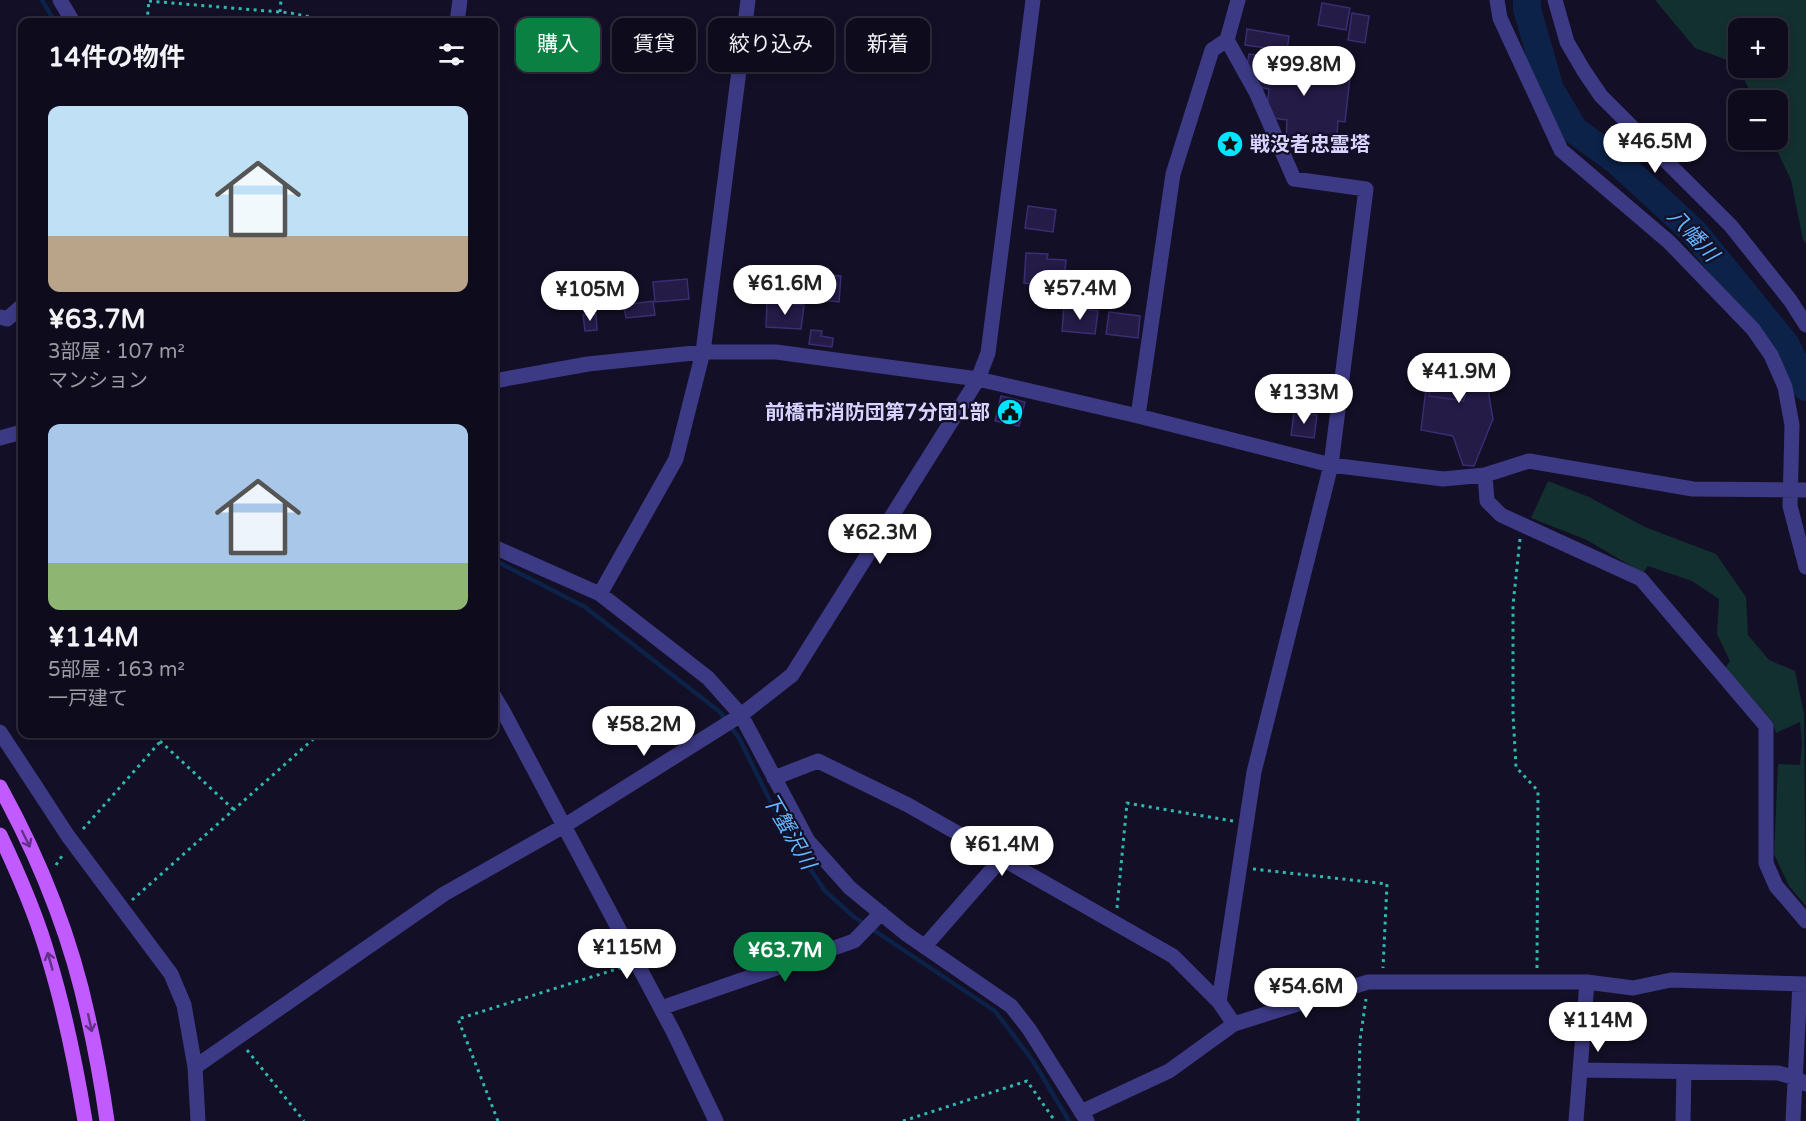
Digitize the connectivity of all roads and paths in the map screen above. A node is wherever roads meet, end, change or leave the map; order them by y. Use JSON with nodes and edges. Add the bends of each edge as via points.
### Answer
{"nodes":[{"id":1,"x":60,"y":0,"type":"edge"},
{"id":2,"x":149,"y":0,"type":"edge"},
{"id":3,"x":281,"y":0,"type":"edge"},
{"id":4,"x":460,"y":0,"type":"edge"},
{"id":5,"x":748,"y":0,"type":"edge"},
{"id":6,"x":1033,"y":0,"type":"edge"},
{"id":7,"x":1238,"y":0,"type":"edge"},
{"id":8,"x":1497,"y":0,"type":"edge"},
{"id":9,"x":1555,"y":0,"type":"edge"},
{"id":10,"x":280,"y":12,"type":"junction"},
{"id":11,"x":71,"y":18,"type":"edge"},
{"id":12,"x":147,"y":18,"type":"edge"},
{"id":13,"x":313,"y":18,"type":"edge"},
{"id":14,"x":458,"y":18,"type":"edge"},
{"id":15,"x":1227,"y":40,"type":"junction"},
{"id":16,"x":18,"y":309,"type":"edge"},
{"id":17,"x":0,"y":317,"type":"edge"},
{"id":18,"x":1806,"y":325,"type":"edge"},
{"id":19,"x":703,"y":352,"type":"junction"},
{"id":20,"x":978,"y":378,"type":"junction"},
{"id":21,"x":498,"y":380,"type":"edge"},
{"id":22,"x":1138,"y":416,"type":"junction"},
{"id":23,"x":18,"y":433,"type":"edge"},
{"id":24,"x":0,"y":438,"type":"edge"},
{"id":25,"x":1331,"y":465,"type":"junction"},
{"id":26,"x":1485,"y":475,"type":"junction"},
{"id":27,"x":1798,"y":490,"type":"edge"},
{"id":28,"x":1522,"y":525,"type":"junction"},
{"id":29,"x":498,"y":549,"type":"edge"},
{"id":30,"x":1806,"y":567,"type":"edge"},
{"id":31,"x":600,"y":594,"type":"junction"},
{"id":32,"x":498,"y":703,"type":"edge"},
{"id":33,"x":741,"y":715,"type":"junction"},
{"id":34,"x":0,"y":732,"type":"edge"},
{"id":35,"x":162,"y":738,"type":"edge"},
{"id":36,"x":314,"y":738,"type":"edge"},
{"id":37,"x":160,"y":741,"type":"junction"},
{"id":38,"x":774,"y":778,"type":"junction"},
{"id":39,"x":0,"y":787,"type":"edge"},
{"id":40,"x":233,"y":809,"type":"junction"},
{"id":41,"x":1246,"y":823,"type":"junction"},
{"id":42,"x":564,"y":826,"type":"junction"},
{"id":43,"x":0,"y":835,"type":"edge"},
{"id":44,"x":71,"y":842,"type":"junction"},
{"id":45,"x":1002,"y":858,"type":"junction"},
{"id":46,"x":56,"y":865,"type":"dead end"},
{"id":47,"x":1239,"y":867,"type":"junction"},
{"id":48,"x":122,"y":910,"type":"junction"},
{"id":49,"x":881,"y":913,"type":"junction"},
{"id":50,"x":1806,"y":921,"type":"edge"},
{"id":51,"x":1116,"y":923,"type":"junction"},
{"id":52,"x":925,"y":946,"type":"junction"},
{"id":53,"x":636,"y":962,"type":"junction"},
{"id":54,"x":1375,"y":982,"type":"junction"},
{"id":55,"x":1536,"y":982,"type":"junction"},
{"id":56,"x":1587,"y":982,"type":"junction"},
{"id":57,"x":1803,"y":984,"type":"edge"},
{"id":58,"x":1219,"y":1002,"type":"junction"},
{"id":59,"x":661,"y":1008,"type":"junction"},
{"id":60,"x":1234,"y":1024,"type":"junction"},
{"id":61,"x":238,"y":1038,"type":"junction"},
{"id":62,"x":195,"y":1067,"type":"junction"},
{"id":63,"x":1580,"y":1070,"type":"junction"},
{"id":64,"x":1684,"y":1072,"type":"junction"},
{"id":65,"x":1801,"y":1081,"type":"edge"},
{"id":66,"x":1084,"y":1116,"type":"edge"},
{"id":67,"x":85,"y":1121,"type":"edge"},
{"id":68,"x":107,"y":1121,"type":"edge"},
{"id":69,"x":198,"y":1121,"type":"edge"},
{"id":70,"x":304,"y":1121,"type":"edge"},
{"id":71,"x":498,"y":1121,"type":"edge"},
{"id":72,"x":716,"y":1121,"type":"edge"},
{"id":73,"x":903,"y":1121,"type":"edge"},
{"id":74,"x":1055,"y":1121,"type":"edge"},
{"id":75,"x":1358,"y":1121,"type":"edge"},
{"id":76,"x":1576,"y":1121,"type":"edge"},
{"id":77,"x":1683,"y":1121,"type":"edge"},
{"id":78,"x":1792,"y":1121,"type":"edge"}],
"edges":[{"from":1,"to":11,"type":"street"},
{"from":2,"to":10,"type":"path"},
{"from":2,"to":12,"type":"path"},
{"from":3,"to":10,"type":"path"},
{"from":4,"to":14,"type":"street"},
{"from":5,"to":19,"type":"street"},
{"from":6,"to":20,"type":"street","via":[[988,353]]},
{"from":7,"to":15,"type":"street"},
{"from":8,"to":27,"type":"street","via":[[1500,18],[1561,150],[1669,242],[1753,329],[1771,355],[1785,387]]},
{"from":9,"to":18,"type":"street","via":[[1567,42],[1601,96],[1731,226]]},
{"from":10,"to":13,"type":"path"},
{"from":15,"to":22,"type":"street","via":[[1212,50],[1173,174]]},
{"from":15,"to":25,"type":"street","via":[[1256,92],[1294,179],[1366,189]]},
{"from":16,"to":17,"type":"street","via":[[7,319]]},
{"from":19,"to":20,"type":"street","via":[[776,352]]},
{"from":19,"to":21,"type":"street","via":[[588,364]]},
{"from":19,"to":31,"type":"street","via":[[676,459]]},
{"from":20,"to":22,"type":"street"},
{"from":20,"to":33,"type":"street","via":[[792,675]]},
{"from":22,"to":25,"type":"street"},
{"from":23,"to":24,"type":"street"},
{"from":25,"to":26,"type":"street","via":[[1443,479]]},
{"from":25,"to":41,"type":"street","via":[[1254,772]]},
{"from":26,"to":27,"type":"street","via":[[1529,461],[1693,489]]},
{"from":26,"to":28,"type":"street","via":[[1486,501],[1501,515]]},
{"from":27,"to":30,"type":"street","via":[[1790,506]]},
{"from":28,"to":50,"type":"street","via":[[1641,579],[1766,726],[1766,862],[1776,886]]},
{"from":28,"to":55,"type":"path","via":[[1513,605],[1514,714],[1516,767],[1538,791]]},
{"from":29,"to":31,"type":"street"},
{"from":31,"to":33,"type":"street","via":[[708,678]]},
{"from":32,"to":42,"type":"street"},
{"from":33,"to":38,"type":"street"},
{"from":33,"to":42,"type":"street"},
{"from":34,"to":44,"type":"street"},
{"from":35,"to":37,"type":"path"},
{"from":36,"to":40,"type":"path"},
{"from":37,"to":40,"type":"path"},
{"from":37,"to":44,"type":"path"},
{"from":38,"to":45,"type":"street","via":[[818,761],[908,805]]},
{"from":38,"to":49,"type":"street","via":[[808,841],[850,888]]},
{"from":39,"to":68,"type":"main road","one_way":true,"via":[[39,864],[71,954],[99,1066]]},
{"from":40,"to":48,"type":"path"},
{"from":41,"to":47,"type":"street"},
{"from":41,"to":51,"type":"path","via":[[1127,803]]},
{"from":42,"to":53,"type":"street"},
{"from":42,"to":61,"type":"street","via":[[444,894]]},
{"from":67,"to":43,"type":"main road","one_way":true,"via":[[49,958]]},
{"from":44,"to":46,"type":"path"},
{"from":44,"to":48,"type":"street"},
{"from":45,"to":51,"type":"street"},
{"from":45,"to":52,"type":"street"},
{"from":47,"to":54,"type":"path","via":[[1386,884]]},
{"from":47,"to":58,"type":"street"},
{"from":48,"to":62,"type":"street","via":[[171,974],[184,1005]]},
{"from":49,"to":52,"type":"street"},
{"from":49,"to":59,"type":"street","via":[[854,941]]},
{"from":51,"to":58,"type":"street","via":[[1173,956]]},
{"from":52,"to":66,"type":"street","via":[[1011,1006]]},
{"from":53,"to":59,"type":"street"},
{"from":53,"to":71,"type":"path","via":[[458,1019]]},
{"from":54,"to":55,"type":"street"},
{"from":54,"to":60,"type":"street"},
{"from":54,"to":75,"type":"path","via":[[1360,1040]]},
{"from":55,"to":56,"type":"street"},
{"from":56,"to":57,"type":"street","via":[[1633,988],[1671,980]]},
{"from":56,"to":63,"type":"street"},
{"from":57,"to":65,"type":"street"},
{"from":58,"to":60,"type":"street"},
{"from":59,"to":72,"type":"street"},
{"from":60,"to":66,"type":"street","via":[[1169,1071]]},
{"from":61,"to":62,"type":"street"},
{"from":61,"to":70,"type":"path"},
{"from":62,"to":69,"type":"street"},
{"from":63,"to":64,"type":"street"},
{"from":63,"to":76,"type":"street"},
{"from":64,"to":65,"type":"street","via":[[1778,1073]]},
{"from":64,"to":77,"type":"street"},
{"from":65,"to":78,"type":"street"},
{"from":73,"to":74,"type":"path","via":[[1028,1081]]}]}
